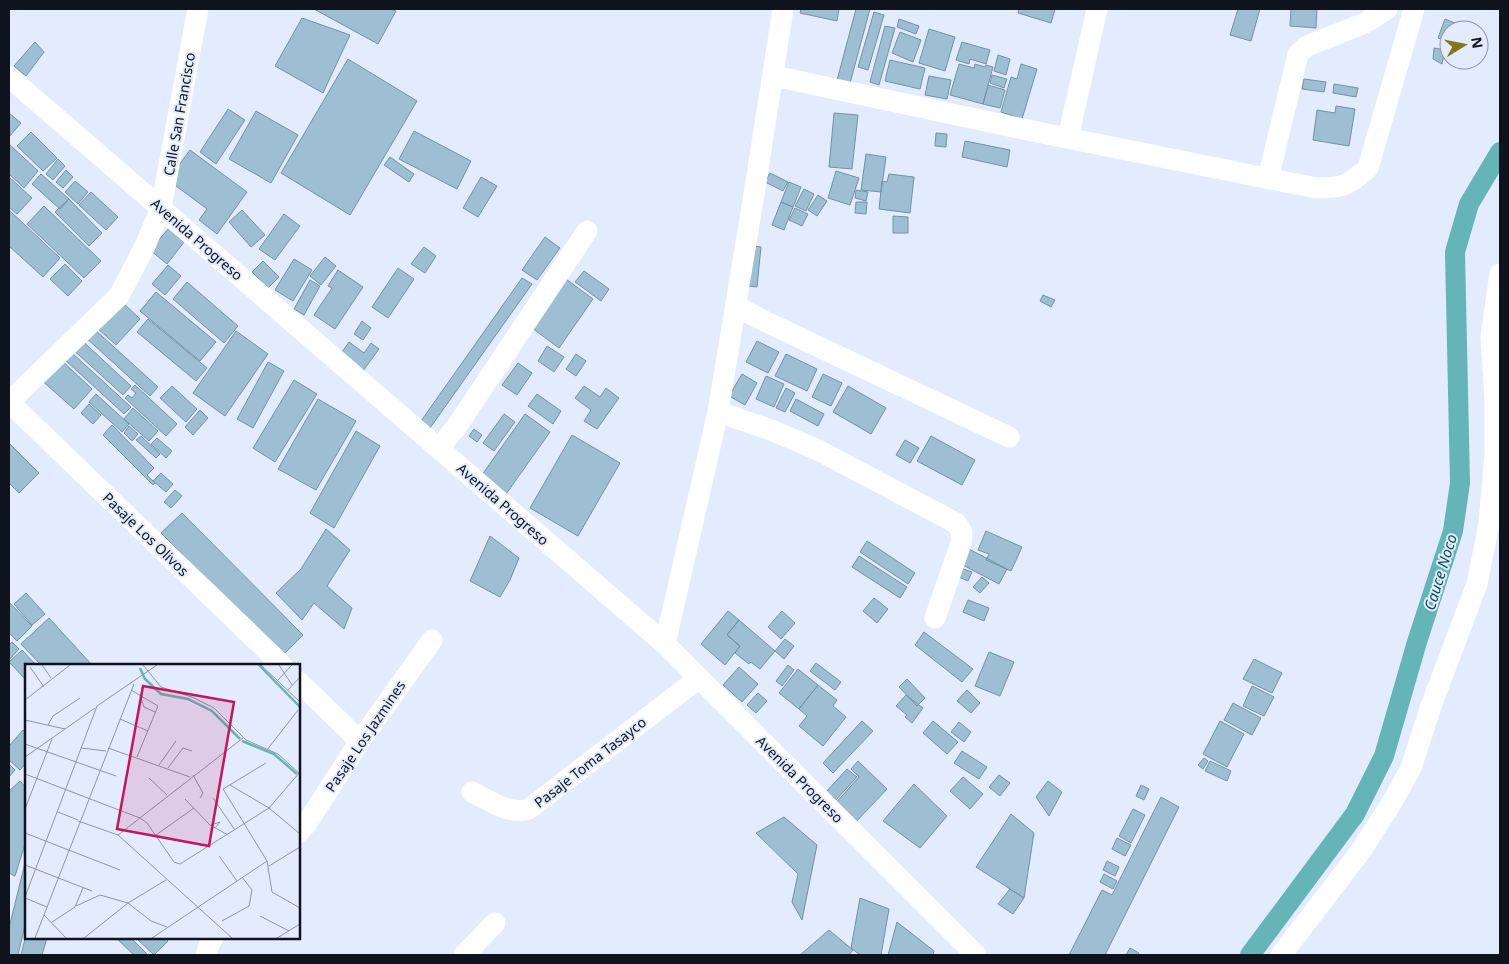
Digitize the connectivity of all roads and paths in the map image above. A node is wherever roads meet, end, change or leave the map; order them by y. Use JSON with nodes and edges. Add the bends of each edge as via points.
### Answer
{"nodes":[{"id":1,"x":198,"y":9,"type":"edge"},
{"id":2,"x":784,"y":9,"type":"edge"},
{"id":3,"x":1097,"y":9,"type":"edge"},
{"id":4,"x":1386,"y":9,"type":"edge"},
{"id":5,"x":1414,"y":9,"type":"edge"},
{"id":6,"x":774,"y":76,"type":"junction"},
{"id":7,"x":9,"y":77,"type":"edge"},
{"id":8,"x":1068,"y":138,"type":"junction"},
{"id":9,"x":1268,"y":179,"type":"junction"},
{"id":10,"x":161,"y":208,"type":"junction"},
{"id":11,"x":587,"y":231,"type":"dead end"},
{"id":12,"x":1500,"y":274,"type":"edge"},
{"id":13,"x":736,"y":306,"type":"junction"},
{"id":14,"x":9,"y":402,"type":"edge"},
{"id":15,"x":718,"y":412,"type":"junction"},
{"id":16,"x":1009,"y":437,"type":"dead end"},
{"id":17,"x":439,"y":448,"type":"junction"},
{"id":18,"x":935,"y":618,"type":"dead end"},
{"id":19,"x":432,"y":640,"type":"dead end"},
{"id":20,"x":666,"y":644,"type":"junction"},
{"id":21,"x":281,"y":664,"type":"edge"},
{"id":22,"x":699,"y":678,"type":"junction"},
{"id":23,"x":300,"y":683,"type":"edge"},
{"id":24,"x":360,"y":741,"type":"junction"},
{"id":25,"x":472,"y":792,"type":"dead end"},
{"id":26,"x":300,"y":831,"type":"edge"},
{"id":27,"x":495,"y":924,"type":"dead end"},
{"id":28,"x":464,"y":955,"type":"edge"},
{"id":29,"x":976,"y":955,"type":"edge"},
{"id":30,"x":1281,"y":955,"type":"edge"}],
"edges":[{"from":1,"to":10,"type":"street","name":"Calle San Francisco"},
{"from":2,"to":6,"type":"street"},
{"from":3,"to":8,"type":"street"},
{"from":4,"to":9,"type":"street","via":[[1365,23],[1307,46],[1298,54]]},
{"from":5,"to":9,"type":"street","via":[[1368,168],[1338,188],[1316,188]]},
{"from":6,"to":8,"type":"street"},
{"from":6,"to":13,"type":"street"},
{"from":7,"to":10,"type":"street","name":"Avenida Progreso"},
{"from":8,"to":9,"type":"street"},
{"from":10,"to":14,"type":"street","name":"Calle San Francisco","via":[[119,296]]},
{"from":10,"to":17,"type":"street","name":"Avenida Progreso"},
{"from":11,"to":17,"type":"street"},
{"from":12,"to":30,"type":"street","via":[[1490,337],[1495,452],[1489,524],[1476,584],[1430,706],[1411,768],[1360,852]]},
{"from":13,"to":15,"type":"street"},
{"from":13,"to":16,"type":"street"},
{"from":14,"to":21,"type":"street","name":"Pasaje Los Olivos"},
{"from":15,"to":18,"type":"street","via":[[818,450],[956,523],[962,532],[961,543]]},
{"from":15,"to":20,"type":"street"},
{"from":17,"to":20,"type":"street","name":"Avenida Progreso"},
{"from":19,"to":24,"type":"street","name":"Pasaje Los Jazmines"},
{"from":20,"to":22,"type":"street","name":"Avenida Progreso"},
{"from":22,"to":25,"type":"street","name":"Pasaje Toma Tasayco","via":[[529,809],[519,812],[508,809]]},
{"from":22,"to":29,"type":"street","name":"Avenida Progreso"},
{"from":23,"to":24,"type":"street"},
{"from":24,"to":26,"type":"street","name":"Pasaje Los Jazmines"},
{"from":27,"to":28,"type":"street"}]}
